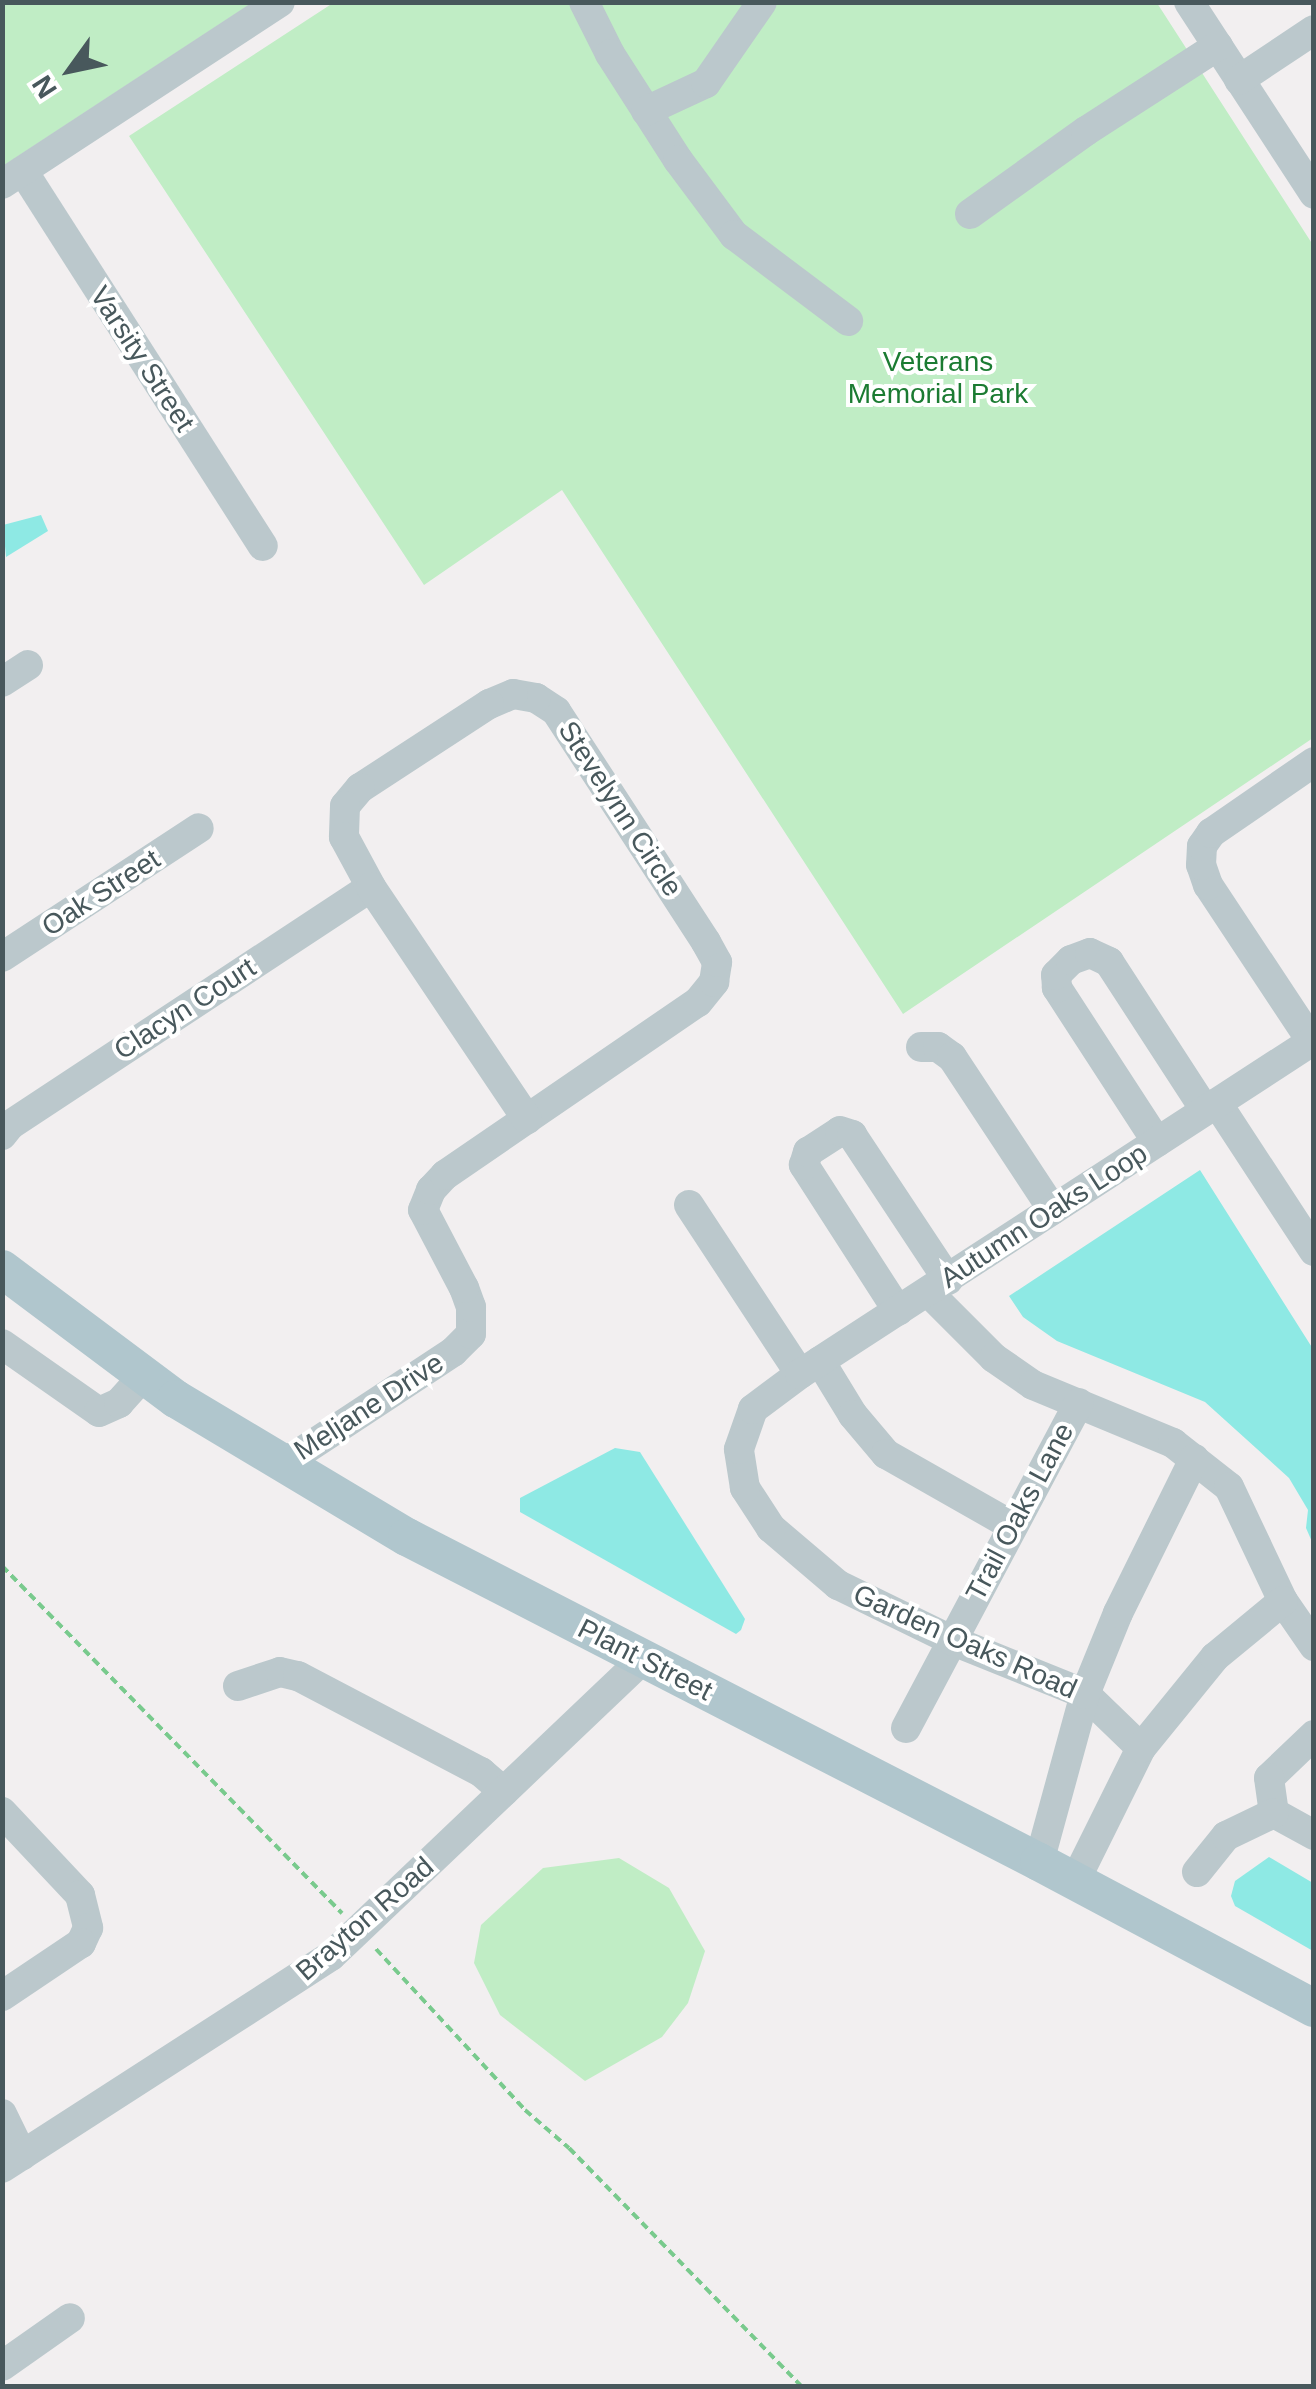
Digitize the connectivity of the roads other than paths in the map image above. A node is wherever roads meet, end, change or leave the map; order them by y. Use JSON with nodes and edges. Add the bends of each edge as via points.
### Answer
{"nodes":[{"id":1,"x":280,"y":2,"type":"edge"},
{"id":2,"x":584,"y":2,"type":"edge"},
{"id":3,"x":762,"y":2,"type":"edge"},
{"id":4,"x":1189,"y":2,"type":"edge"},
{"id":5,"x":1314,"y":30,"type":"edge"},
{"id":6,"x":1218,"y":46,"type":"junction"},
{"id":7,"x":1240,"y":80,"type":"junction"},
{"id":8,"x":646,"y":110,"type":"junction"},
{"id":9,"x":12,"y":177,"type":"edge"},
{"id":10,"x":1314,"y":194,"type":"edge"},
{"id":11,"x":970,"y":214,"type":"dead end"},
{"id":12,"x":848,"y":321,"type":"dead end"},
{"id":13,"x":263,"y":546,"type":"dead end"},
{"id":14,"x":28,"y":665,"type":"dead end"},
{"id":15,"x":2,"y":682,"type":"edge"},
{"id":16,"x":1314,"y":762,"type":"edge"},
{"id":17,"x":199,"y":828,"type":"dead end"},
{"id":18,"x":371,"y":887,"type":"junction"},
{"id":19,"x":2,"y":957,"type":"edge"},
{"id":20,"x":1313,"y":1041,"type":"edge"},
{"id":21,"x":921,"y":1048,"type":"dead end"},
{"id":22,"x":1211,"y":1106,"type":"junction"},
{"id":23,"x":527,"y":1118,"type":"junction"},
{"id":24,"x":2,"y":1135,"type":"edge"},
{"id":25,"x":1157,"y":1142,"type":"junction"},
{"id":26,"x":690,"y":1206,"type":"dead end"},
{"id":27,"x":1053,"y":1210,"type":"junction"},
{"id":28,"x":1314,"y":1251,"type":"edge"},
{"id":29,"x":2,"y":1268,"type":"edge"},
{"id":30,"x":938,"y":1286,"type":"junction"},
{"id":31,"x":898,"y":1312,"type":"junction"},
{"id":32,"x":2,"y":1344,"type":"edge"},
{"id":33,"x":810,"y":1368,"type":"junction"},
{"id":34,"x":144,"y":1374,"type":"junction"},
{"id":35,"x":1079,"y":1403,"type":"junction"},
{"id":36,"x":1194,"y":1459,"type":"junction"},
{"id":37,"x":283,"y":1464,"type":"junction"},
{"id":38,"x":1011,"y":1525,"type":"junction"},
{"id":39,"x":1283,"y":1601,"type":"junction"},
{"id":40,"x":951,"y":1640,"type":"junction"},
{"id":41,"x":1314,"y":1646,"type":"edge"},
{"id":42,"x":643,"y":1658,"type":"junction"},
{"id":43,"x":238,"y":1686,"type":"dead end"},
{"id":44,"x":1085,"y":1694,"type":"junction"},
{"id":45,"x":906,"y":1728,"type":"dead end"},
{"id":46,"x":1314,"y":1735,"type":"edge"},
{"id":47,"x":1141,"y":1748,"type":"junction"},
{"id":48,"x":504,"y":1792,"type":"junction"},
{"id":49,"x":2,"y":1812,"type":"edge"},
{"id":50,"x":1274,"y":1813,"type":"junction"},
{"id":51,"x":1314,"y":1836,"type":"edge"},
{"id":52,"x":1039,"y":1862,"type":"junction"},
{"id":53,"x":1197,"y":1872,"type":"dead end"},
{"id":54,"x":1075,"y":1881,"type":"junction"},
{"id":55,"x":2,"y":1996,"type":"edge"},
{"id":56,"x":1314,"y":2008,"type":"edge"},
{"id":57,"x":2,"y":2114,"type":"edge"},
{"id":58,"x":12,"y":2162,"type":"edge"},
{"id":59,"x":70,"y":2318,"type":"dead end"},
{"id":60,"x":2,"y":2366,"type":"edge"}],
"edges":[{"from":1,"to":9,"type":"street"},
{"from":2,"to":8,"type":"street"},
{"from":3,"to":8,"type":"street","via":[[706,83]]},
{"from":4,"to":6,"type":"street"},
{"from":5,"to":7,"type":"street"},
{"from":6,"to":7,"type":"street"},
{"from":6,"to":11,"type":"street"},
{"from":7,"to":10,"type":"street"},
{"from":8,"to":12,"type":"street","via":[[734,236]]},
{"from":9,"to":13,"type":"street","name":"Varsity Street"},
{"from":14,"to":15,"type":"street"},
{"from":16,"to":20,"type":"street","via":[[1212,833],[1202,846],[1201,865]]},
{"from":17,"to":19,"type":"street","name":"Oak Street"},
{"from":18,"to":23,"type":"street","name":"Stevelynn Circle"},
{"from":18,"to":23,"type":"street","name":"Stevelynn Circle","via":[[344,837],[345,806],[360,788],[513,694],[556,711],[717,962],[714,982],[698,1002]]},
{"from":18,"to":24,"type":"street","name":"Clacyn Court"},
{"from":20,"to":22,"type":"street","name":"Autumn Oaks Loop"},
{"from":21,"to":27,"type":"street","via":[[938,1047],[952,1057]]},
{"from":22,"to":25,"type":"street","name":"Autumn Oaks Loop"},
{"from":22,"to":25,"type":"street","via":[[1109,962],[1090,952],[1071,960],[1056,975],[1056,988]]},
{"from":22,"to":28,"type":"street"},
{"from":23,"to":37,"type":"street","name":"Meljane Drive","via":[[445,1175],[423,1210],[464,1288],[471,1334]]},
{"from":25,"to":27,"type":"street","name":"Autumn Oaks Loop"},
{"from":26,"to":33,"type":"street"},
{"from":27,"to":30,"type":"street","name":"Autumn Oaks Loop"},
{"from":29,"to":34,"type":"main road","name":"Plant Street"},
{"from":30,"to":31,"type":"street","name":"Garden Oaks Road"},
{"from":30,"to":31,"type":"street","via":[[852,1134],[840,1131],[808,1152],[804,1166]]},
{"from":30,"to":35,"type":"street","name":"Autumn Oaks Loop","via":[[994,1358],[1032,1385]]},
{"from":31,"to":33,"type":"street","name":"Garden Oaks Road"},
{"from":32,"to":34,"type":"street","via":[[99,1412],[111,1409]]},
{"from":33,"to":38,"type":"street","via":[[886,1454]]},
{"from":33,"to":40,"type":"street","name":"Garden Oaks Road","via":[[753,1408],[739,1449],[745,1488],[770,1528],[838,1585]]},
{"from":34,"to":37,"type":"main road","name":"Plant Street"},
{"from":35,"to":36,"type":"street","name":"Autumn Oaks Loop","via":[[1173,1443]]},
{"from":35,"to":38,"type":"street","name":"Trail Oaks Lane"},
{"from":36,"to":39,"type":"street","name":"Autumn Oaks Loop","via":[[1229,1487]]},
{"from":36,"to":44,"type":"street"},
{"from":37,"to":42,"type":"main road","name":"Plant Street","via":[[407,1538]]},
{"from":38,"to":40,"type":"street","name":"Trail Oaks Lane"},
{"from":39,"to":41,"type":"street","name":"Autumn Oaks Loop"},
{"from":39,"to":47,"type":"street","via":[[1216,1657]]},
{"from":40,"to":44,"type":"street","name":"Garden Oaks Road"},
{"from":40,"to":45,"type":"street","name":"Trail Oaks Lane"},
{"from":42,"to":48,"type":"street","name":"Brayton Road"},
{"from":42,"to":52,"type":"main road","name":"Plant Street"},
{"from":43,"to":48,"type":"street","via":[[280,1672],[298,1676],[481,1772]]},
{"from":44,"to":47,"type":"street","name":"Garden Oaks Road"},
{"from":44,"to":52,"type":"street"},
{"from":46,"to":50,"type":"street","via":[[1269,1778]]},
{"from":47,"to":54,"type":"street"},
{"from":48,"to":58,"type":"street","name":"Brayton Road","via":[[315,1968]]},
{"from":49,"to":55,"type":"street","via":[[80,1895],[88,1928],[82,1943]]},
{"from":50,"to":51,"type":"street"},
{"from":50,"to":53,"type":"street","via":[[1226,1836]]},
{"from":52,"to":54,"type":"main road","name":"Plant Street"},
{"from":54,"to":56,"type":"main road","name":"Plant Street"},
{"from":57,"to":58,"type":"street"},
{"from":59,"to":60,"type":"street"}]}
